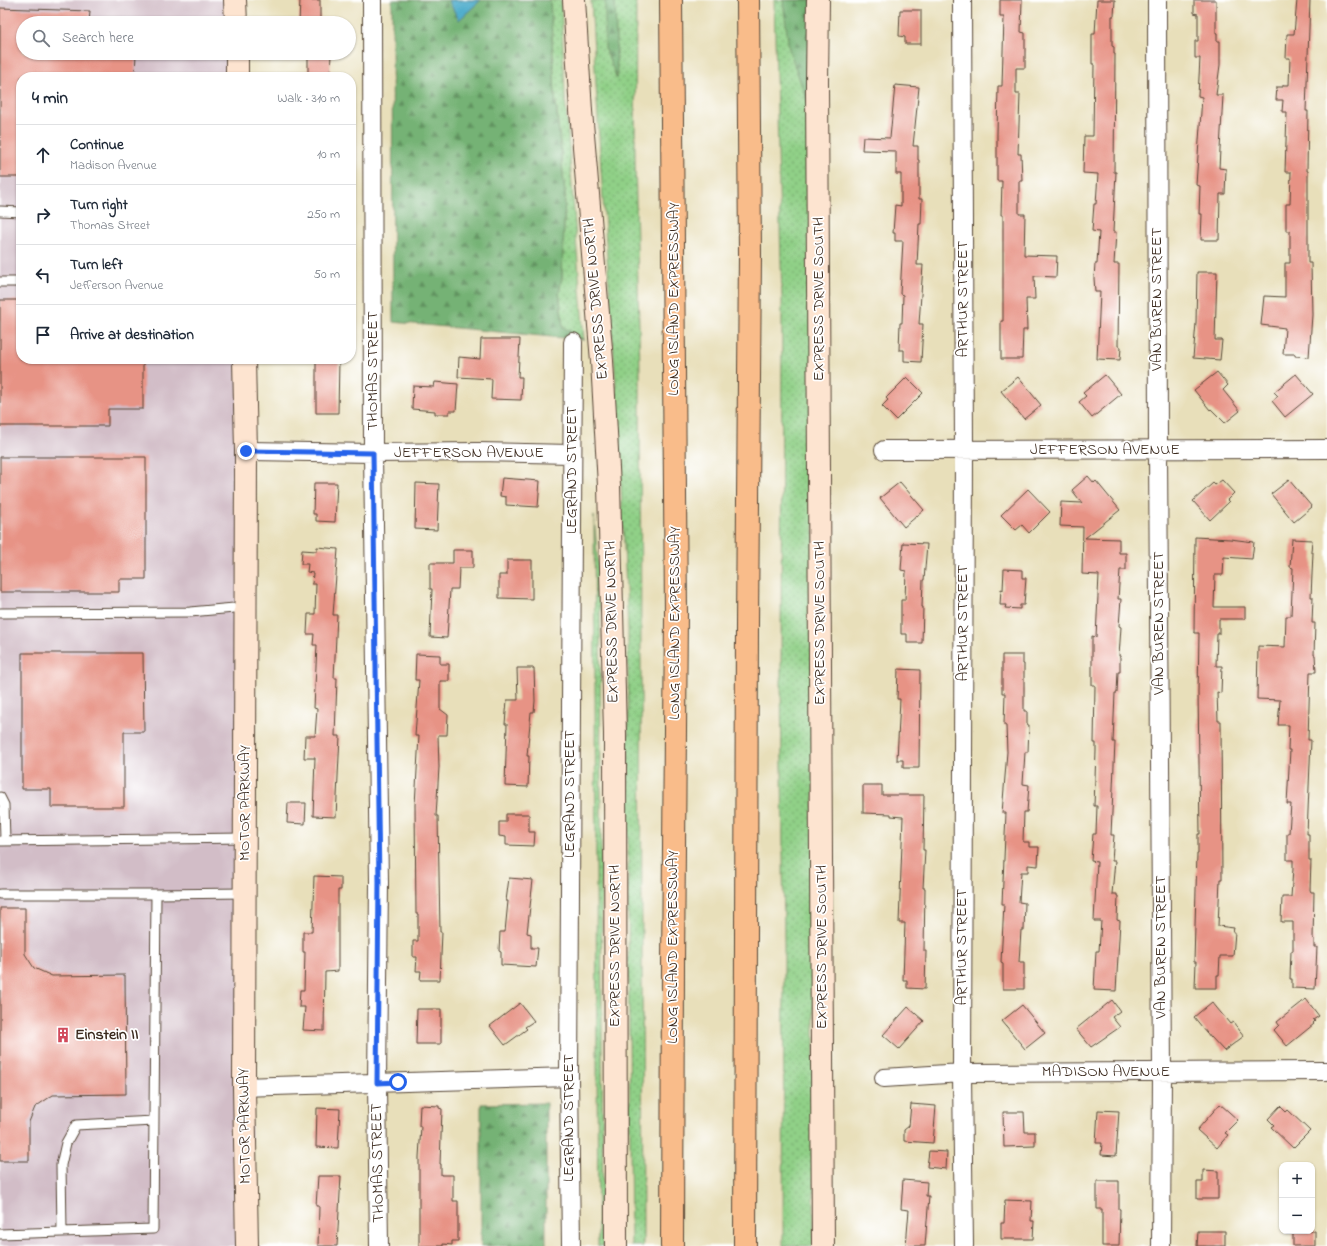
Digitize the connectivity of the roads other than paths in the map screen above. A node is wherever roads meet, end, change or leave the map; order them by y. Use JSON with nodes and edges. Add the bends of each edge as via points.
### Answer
{"nodes":[{"id":1,"x":235,"y":0,"type":"edge"},
{"id":2,"x":372,"y":0,"type":"edge"},
{"id":3,"x":574,"y":0,"type":"edge"},
{"id":4,"x":671,"y":0,"type":"edge"},
{"id":5,"x":748,"y":0,"type":"edge"},
{"id":6,"x":818,"y":0,"type":"edge"},
{"id":7,"x":962,"y":0,"type":"edge"},
{"id":8,"x":1157,"y":0,"type":"edge"},
{"id":9,"x":236,"y":16,"type":"edge"},
{"id":10,"x":237,"y":60,"type":"edge"},
{"id":11,"x":237,"y":72,"type":"edge"},
{"id":12,"x":0,"y":211,"type":"edge"},
{"id":13,"x":16,"y":212,"type":"edge"},
{"id":14,"x":0,"y":282,"type":"edge"},
{"id":15,"x":16,"y":282,"type":"edge"},
{"id":16,"x":573,"y":342,"type":"dead end"},
{"id":17,"x":244,"y":364,"type":"edge"},
{"id":18,"x":1327,"y":449,"type":"edge"},
{"id":19,"x":884,"y":450,"type":"dead end"},
{"id":20,"x":964,"y":450,"type":"junction"},
{"id":21,"x":1158,"y":450,"type":"junction"},
{"id":22,"x":246,"y":451,"type":"junction"},
{"id":23,"x":373,"y":453,"type":"junction"},
{"id":24,"x":571,"y":454,"type":"junction"},
{"id":25,"x":245,"y":607,"type":"junction"},
{"id":26,"x":0,"y":613,"type":"edge"},
{"id":27,"x":0,"y":797,"type":"edge"},
{"id":28,"x":245,"y":838,"type":"junction"},
{"id":29,"x":2,"y":841,"type":"edge"},
{"id":30,"x":245,"y":893,"type":"junction"},
{"id":31,"x":0,"y":894,"type":"edge"},
{"id":32,"x":156,"y":894,"type":"junction"},
{"id":33,"x":1327,"y":1071,"type":"edge"},
{"id":34,"x":1162,"y":1072,"type":"junction"},
{"id":35,"x":962,"y":1073,"type":"junction"},
{"id":36,"x":569,"y":1077,"type":"junction"},
{"id":37,"x":884,"y":1078,"type":"dead end"},
{"id":38,"x":377,"y":1083,"type":"junction"},
{"id":39,"x":244,"y":1087,"type":"junction"},
{"id":40,"x":154,"y":1121,"type":"junction"},
{"id":41,"x":62,"y":1232,"type":"junction"},
{"id":42,"x":0,"y":1234,"type":"edge"},
{"id":43,"x":247,"y":1246,"type":"edge"},
{"id":44,"x":379,"y":1246,"type":"edge"},
{"id":45,"x":570,"y":1246,"type":"edge"},
{"id":46,"x":616,"y":1246,"type":"edge"},
{"id":47,"x":672,"y":1246,"type":"edge"},
{"id":48,"x":745,"y":1246,"type":"edge"},
{"id":49,"x":823,"y":1246,"type":"edge"},
{"id":50,"x":964,"y":1246,"type":"edge"},
{"id":51,"x":1161,"y":1246,"type":"edge"}],
"edges":[{"from":1,"to":9,"type":"main road"},
{"from":2,"to":23,"type":"street","name":"THOMAS STREET"},
{"from":3,"to":46,"type":"main road","name":"EXPRESS DRIVE NORTH","via":[[585,172],[602,361],[610,533],[614,734]]},
{"from":4,"to":47,"type":"highway","name":"LONG ISLAND EXPRESSWAY","via":[[676,614]]},
{"from":5,"to":48,"type":"highway","via":[[750,262]]},
{"from":6,"to":49,"type":"main road","name":"EXPRESS DRIVE SOUTH"},
{"from":7,"to":20,"type":"street","name":"ARTHUR STREET"},
{"from":8,"to":21,"type":"street","name":"VAN BUREN STREET"},
{"from":10,"to":11,"type":"main road"},
{"from":12,"to":13,"type":"lane"},
{"from":14,"to":15,"type":"lane"},
{"from":16,"to":24,"type":"street","name":"LEGRAND STREET"},
{"from":17,"to":22,"type":"main road","name":"MOTOR PARKWAY"},
{"from":18,"to":21,"type":"street","name":"JEFFERSON AVENUE"},
{"from":19,"to":20,"type":"street","name":"JEFFERSON AVENUE"},
{"from":20,"to":21,"type":"street","name":"JEFFERSON AVENUE"},
{"from":20,"to":35,"type":"street","name":"ARTHUR STREET"},
{"from":21,"to":34,"type":"street","name":"VAN BUREN STREET"},
{"from":22,"to":23,"type":"street","name":"JEFFERSON AVENUE"},
{"from":22,"to":25,"type":"main road","name":"MOTOR PARKWAY"},
{"from":23,"to":24,"type":"street","name":"JEFFERSON AVENUE"},
{"from":23,"to":38,"type":"street","name":"THOMAS STREET","via":[[379,882]]},
{"from":24,"to":36,"type":"street","name":"LEGRAND STREET"},
{"from":25,"to":26,"type":"lane","via":[[190,612]]},
{"from":25,"to":28,"type":"main road","name":"MOTOR PARKWAY"},
{"from":27,"to":29,"type":"lane","via":[[4,805]]},
{"from":28,"to":29,"type":"lane"},
{"from":28,"to":30,"type":"main road","name":"MOTOR PARKWAY"},
{"from":30,"to":32,"type":"lane"},
{"from":30,"to":39,"type":"main road","name":"MOTOR PARKWAY"},
{"from":31,"to":32,"type":"lane"},
{"from":32,"to":40,"type":"lane"},
{"from":33,"to":34,"type":"street","name":"MADISON AVENUE"},
{"from":34,"to":35,"type":"street","name":"MADISON AVENUE"},
{"from":34,"to":51,"type":"street","name":"VAN BUREN STREET"},
{"from":35,"to":37,"type":"street","name":"MADISON AVENUE"},
{"from":35,"to":50,"type":"street","name":"ARTHUR STREET"},
{"from":36,"to":38,"type":"street"},
{"from":36,"to":45,"type":"street","name":"LEGRAND STREET"},
{"from":38,"to":39,"type":"street"},
{"from":38,"to":44,"type":"street","name":"THOMAS STREET"},
{"from":39,"to":43,"type":"main road","name":"MOTOR PARKWAY"},
{"from":40,"to":41,"type":"lane","via":[[76,1125],[66,1143],[61,1165]]},
{"from":40,"to":41,"type":"lane","via":[[153,1229]]},
{"from":41,"to":42,"type":"lane"}]}
